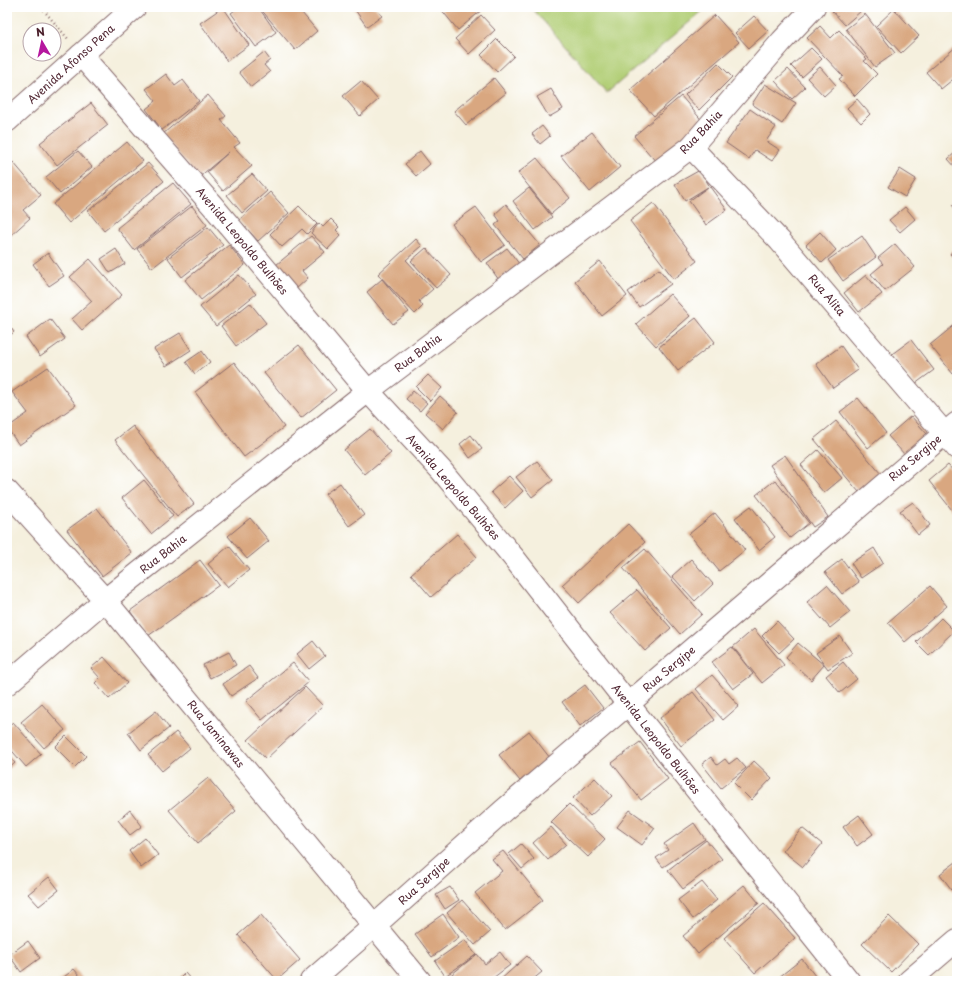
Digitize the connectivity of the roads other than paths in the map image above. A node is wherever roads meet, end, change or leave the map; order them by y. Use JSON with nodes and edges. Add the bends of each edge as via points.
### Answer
{"nodes":[{"id":1,"x":135,"y":7,"type":"edge"},
{"id":2,"x":814,"y":7,"type":"edge"},
{"id":3,"x":81,"y":56,"type":"junction"},
{"id":4,"x":7,"y":121,"type":"edge"},
{"id":5,"x":691,"y":147,"type":"junction"},
{"id":6,"x":368,"y":391,"type":"junction"},
{"id":7,"x":953,"y":435,"type":"edge"},
{"id":8,"x":7,"y":491,"type":"edge"},
{"id":9,"x":105,"y":600,"type":"junction"},
{"id":10,"x":7,"y":684,"type":"edge"},
{"id":11,"x":628,"y":704,"type":"junction"},
{"id":12,"x":374,"y":926,"type":"junction"},
{"id":13,"x":957,"y":940,"type":"edge"},
{"id":14,"x":311,"y":981,"type":"edge"},
{"id":15,"x":420,"y":981,"type":"edge"},
{"id":16,"x":849,"y":981,"type":"edge"},
{"id":17,"x":909,"y":981,"type":"edge"}],
"edges":[{"from":1,"to":3,"type":"street","name":"Avenida Afonso Pena"},
{"from":2,"to":5,"type":"street","name":"Rua Bahia"},
{"from":3,"to":4,"type":"street","name":"Avenida Afonso Pena"},
{"from":3,"to":6,"type":"street","name":"Avenida Leopoldo Bulhões","via":[[212,205]]},
{"from":5,"to":6,"type":"street","name":"Rua Bahia"},
{"from":5,"to":7,"type":"street","name":"Rua Alita","via":[[780,241]]},
{"from":6,"to":9,"type":"street","name":"Rua Bahia"},
{"from":6,"to":11,"type":"street","name":"Avenida Leopoldo Bulhões","via":[[442,470]]},
{"from":7,"to":11,"type":"street","name":"Rua Sergipe"},
{"from":8,"to":9,"type":"street","name":"Rua Jaminawas"},
{"from":9,"to":10,"type":"street","name":"Rua Bahia"},
{"from":9,"to":12,"type":"street","name":"Rua Jaminawas"},
{"from":11,"to":12,"type":"street","name":"Rua Sergipe"},
{"from":11,"to":16,"type":"street","name":"Avenida Leopoldo Bulhões"},
{"from":12,"to":14,"type":"street","name":"Rua Sergipe"},
{"from":12,"to":15,"type":"street","name":"Rua Jaminawas"},
{"from":13,"to":17,"type":"street"}]}
